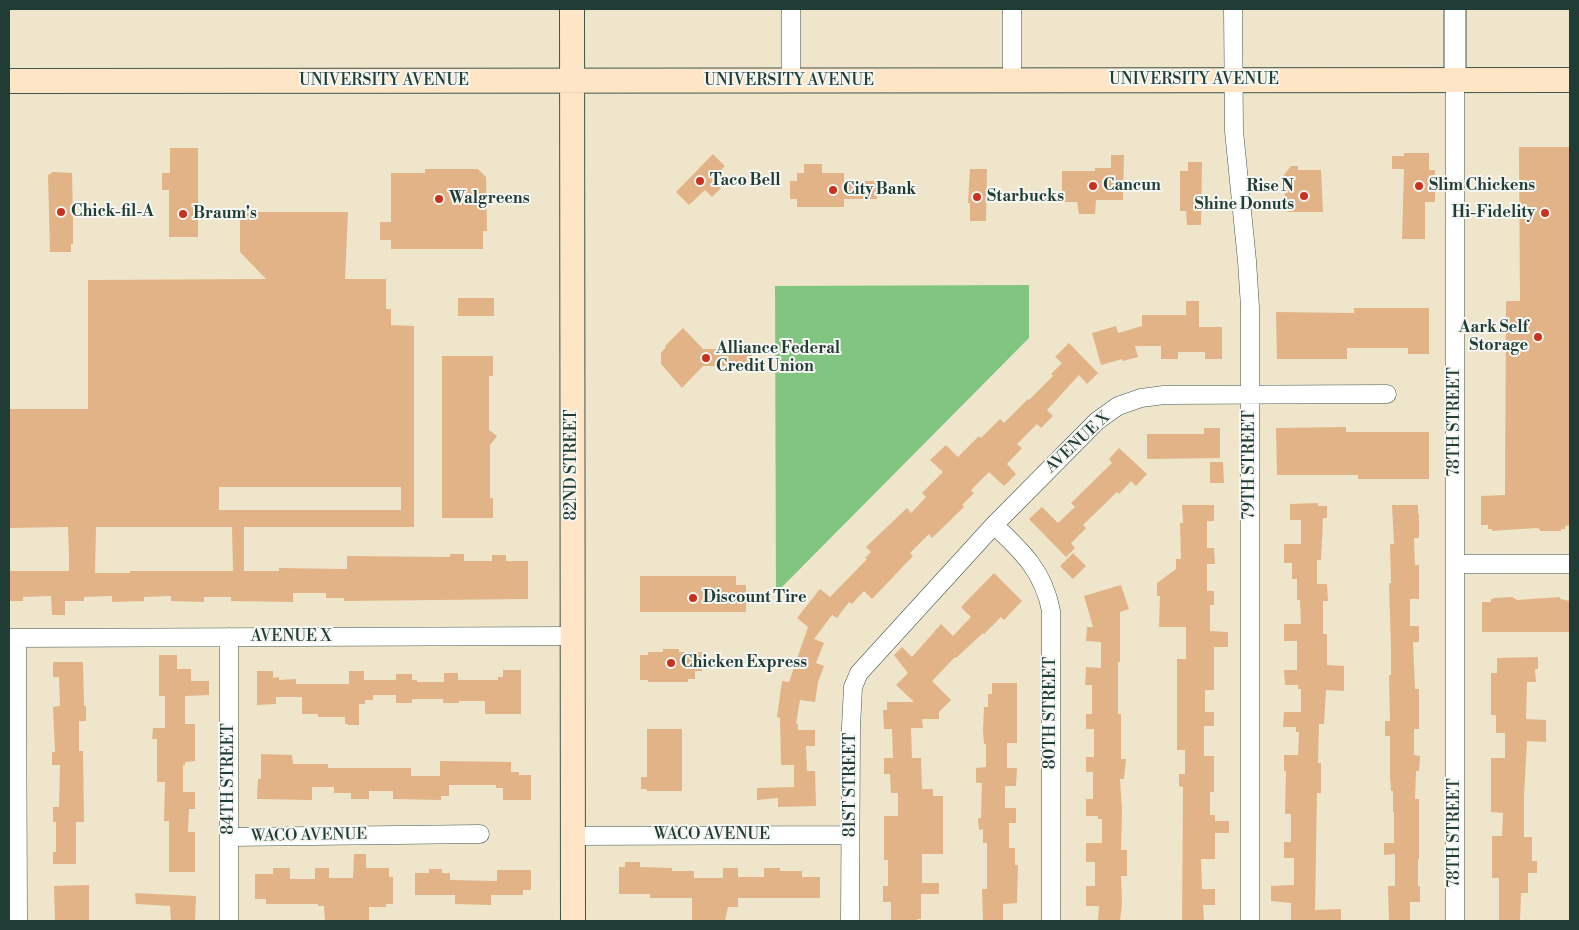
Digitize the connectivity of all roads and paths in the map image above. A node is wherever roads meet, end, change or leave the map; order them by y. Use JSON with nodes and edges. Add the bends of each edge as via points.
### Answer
{"nodes":[{"id":1,"x":572,"y":9,"type":"edge"},
{"id":2,"x":791,"y":9,"type":"edge"},
{"id":3,"x":1012,"y":9,"type":"edge"},
{"id":4,"x":1233,"y":9,"type":"edge"},
{"id":5,"x":1455,"y":9,"type":"edge"},
{"id":6,"x":1233,"y":80,"type":"junction"},
{"id":7,"x":1455,"y":80,"type":"junction"},
{"id":8,"x":1570,"y":80,"type":"edge"},
{"id":9,"x":9,"y":81,"type":"edge"},
{"id":10,"x":572,"y":81,"type":"junction"},
{"id":11,"x":791,"y":81,"type":"junction"},
{"id":12,"x":1012,"y":81,"type":"junction"},
{"id":13,"x":1387,"y":394,"type":"dead end"},
{"id":14,"x":1250,"y":395,"type":"junction"},
{"id":15,"x":994,"y":525,"type":"junction"},
{"id":16,"x":1456,"y":564,"type":"junction"},
{"id":17,"x":1570,"y":564,"type":"edge"},
{"id":18,"x":573,"y":636,"type":"junction"},
{"id":19,"x":229,"y":637,"type":"junction"},
{"id":20,"x":13,"y":638,"type":"edge"},
{"id":21,"x":875,"y":656,"type":"joint"},
{"id":22,"x":480,"y":834,"type":"dead end"},
{"id":23,"x":850,"y":835,"type":"junction"},
{"id":24,"x":573,"y":836,"type":"junction"},
{"id":25,"x":229,"y":837,"type":"junction"},
{"id":26,"x":18,"y":921,"type":"edge"},
{"id":27,"x":229,"y":921,"type":"edge"},
{"id":28,"x":573,"y":921,"type":"edge"},
{"id":29,"x":850,"y":921,"type":"edge"},
{"id":30,"x":1051,"y":921,"type":"edge"},
{"id":31,"x":1250,"y":921,"type":"edge"},
{"id":32,"x":1456,"y":921,"type":"edge"}],
"edges":[{"from":1,"to":10,"type":"main road","name":"82ND STREET"},
{"from":2,"to":11,"type":"street"},
{"from":3,"to":12,"type":"street"},
{"from":4,"to":6,"type":"street","name":"79TH STREET"},
{"from":5,"to":7,"type":"street","name":"78TH STREET"},
{"from":6,"to":7,"type":"main road","name":"UNIVERSITY AVENUE"},
{"from":6,"to":12,"type":"main road","name":"UNIVERSITY AVENUE"},
{"from":6,"to":14,"type":"street","name":"79TH STREET","via":[[1234,131],[1248,283]]},
{"from":7,"to":8,"type":"main road","name":"UNIVERSITY AVENUE"},
{"from":7,"to":16,"type":"street","name":"78TH STREET"},
{"from":9,"to":10,"type":"main road","name":"UNIVERSITY AVENUE"},
{"from":10,"to":11,"type":"main road","name":"UNIVERSITY AVENUE"},
{"from":10,"to":18,"type":"main road","name":"82ND STREET"},
{"from":11,"to":12,"type":"main road","name":"UNIVERSITY AVENUE"},
{"from":13,"to":14,"type":"street","name":"AVENUE X"},
{"from":14,"to":15,"type":"street","name":"AVENUE X","via":[[1164,395],[1118,406],[1097,420]]},
{"from":14,"to":31,"type":"street","name":"79TH STREET"},
{"from":15,"to":21,"type":"street","name":"AVENUE X"},
{"from":15,"to":30,"type":"street","name":"80TH STREET","via":[[1036,569],[1048,594],[1051,611]]},
{"from":16,"to":17,"type":"street"},
{"from":16,"to":32,"type":"street","name":"78TH STREET"},
{"from":18,"to":19,"type":"street","name":"AVENUE X"},
{"from":18,"to":24,"type":"main road","name":"82ND STREET"},
{"from":19,"to":20,"type":"street","name":"AVENUE X"},
{"from":19,"to":25,"type":"street","name":"84TH STREET"},
{"from":20,"to":26,"type":"street"},
{"from":21,"to":23,"type":"street","name":"81ST STREET","via":[[859,673],[854,687]]},
{"from":22,"to":25,"type":"street","name":"WACO AVENUE"},
{"from":23,"to":24,"type":"street","name":"WACO AVENUE"},
{"from":23,"to":29,"type":"street","name":"81ST STREET"},
{"from":24,"to":28,"type":"main road","name":"82ND STREET"},
{"from":25,"to":27,"type":"street","name":"84TH STREET"}]}
